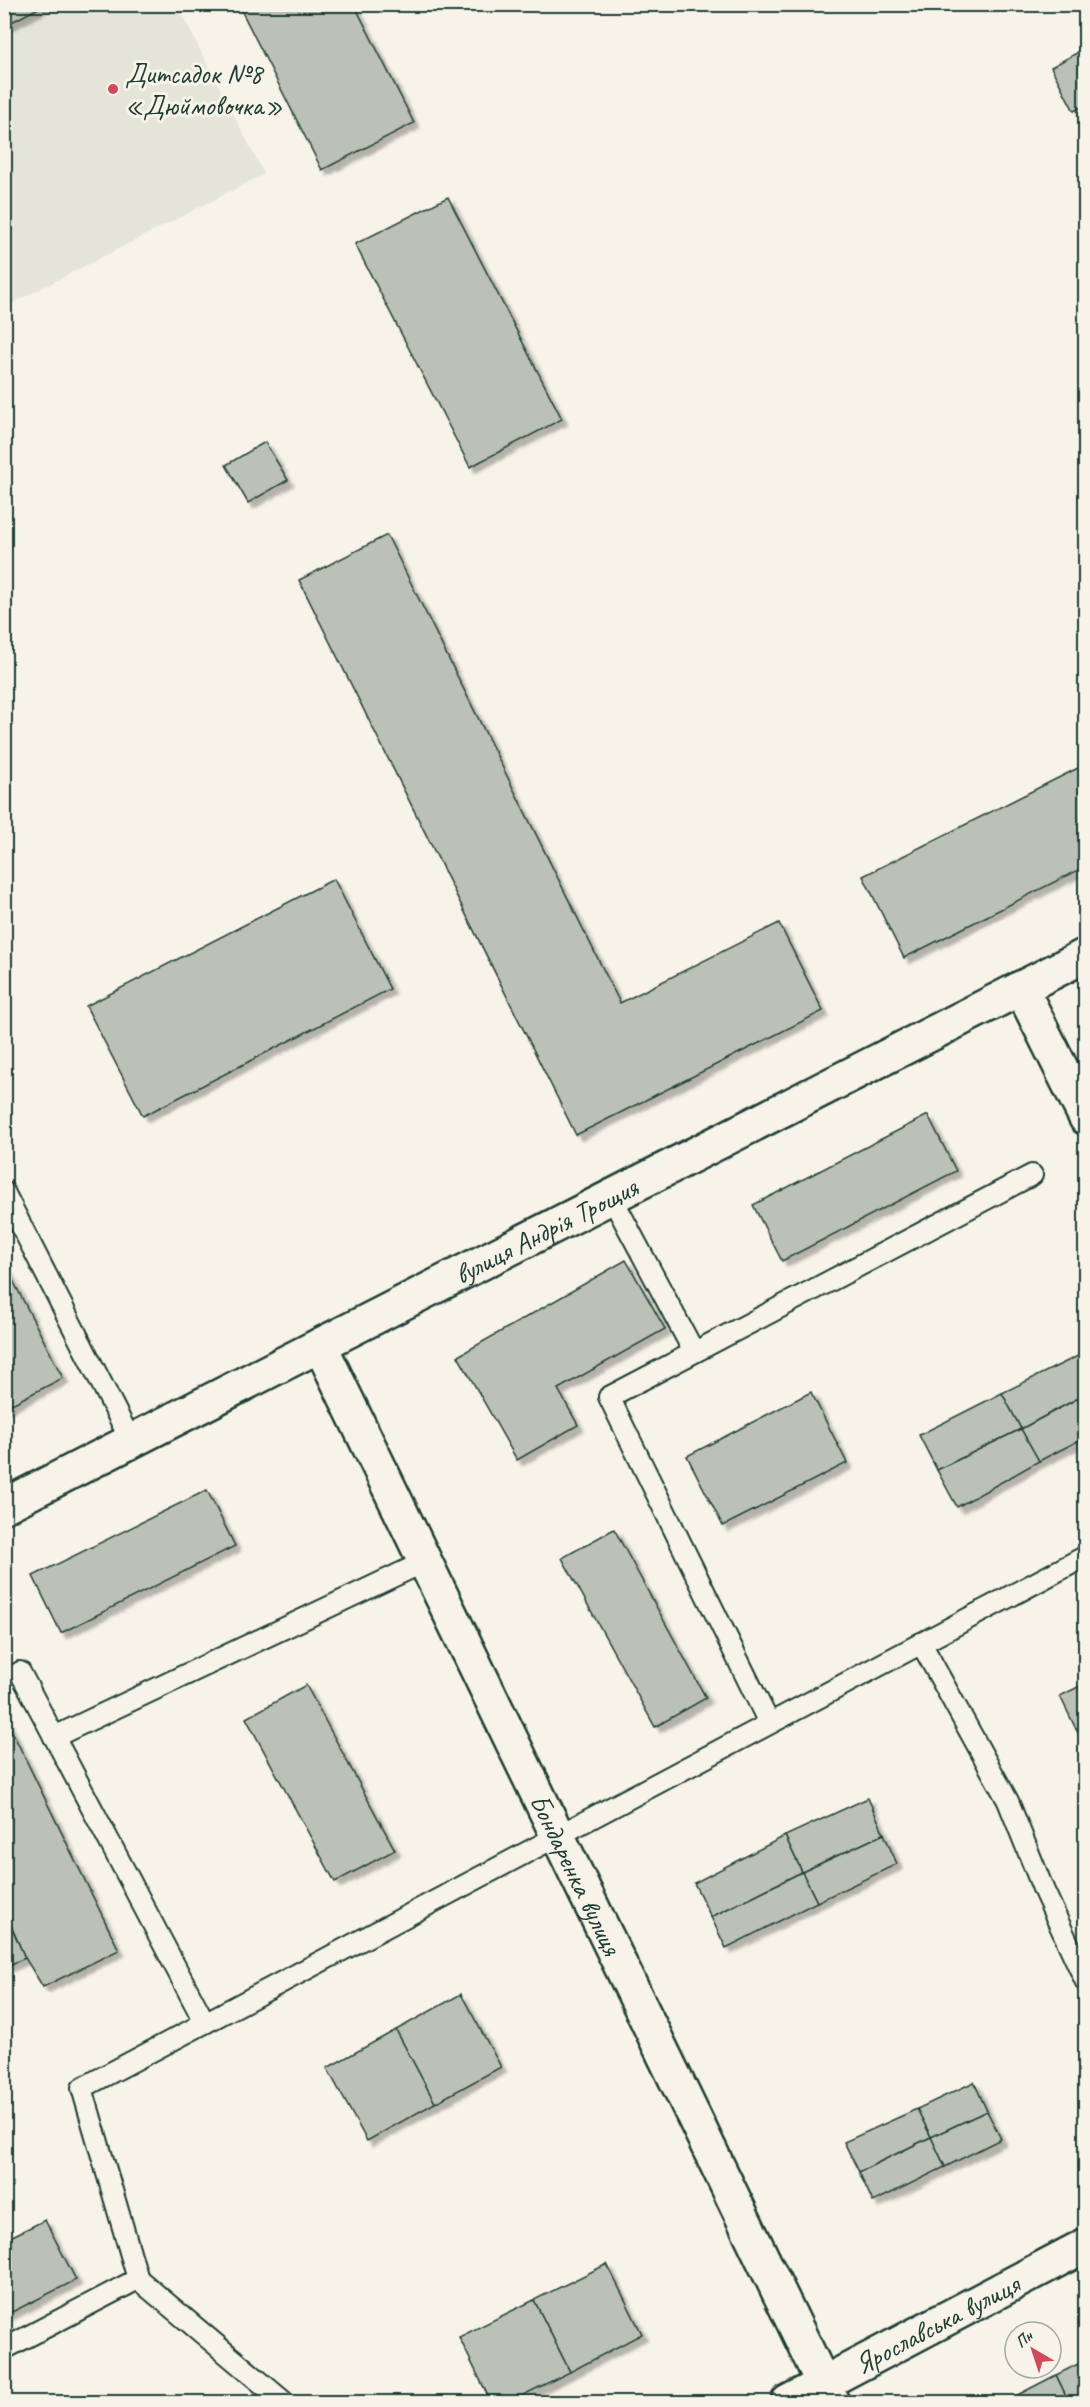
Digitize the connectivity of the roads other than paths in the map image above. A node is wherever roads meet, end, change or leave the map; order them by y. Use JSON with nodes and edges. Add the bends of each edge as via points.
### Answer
{"nodes":[{"id":1,"x":1086,"y":955,"type":"edge"},
{"id":2,"x":1021,"y":988,"type":"junction"},
{"id":3,"x":1086,"y":1118,"type":"edge"},
{"id":4,"x":1032,"y":1175,"type":"dead end"},
{"id":5,"x":4,"y":1192,"type":"edge"},
{"id":6,"x":611,"y":1196,"type":"junction"},
{"id":7,"x":320,"y":1345,"type":"junction"},
{"id":8,"x":694,"y":1352,"type":"junction"},
{"id":9,"x":131,"y":1441,"type":"junction"},
{"id":10,"x":4,"y":1506,"type":"edge"},
{"id":11,"x":1086,"y":1556,"type":"edge"},
{"id":12,"x":424,"y":1562,"type":"junction"},
{"id":13,"x":921,"y":1643,"type":"junction"},
{"id":14,"x":20,"y":1672,"type":"dead end"},
{"id":15,"x":769,"y":1723,"type":"junction"},
{"id":16,"x":54,"y":1737,"type":"junction"},
{"id":17,"x":557,"y":1836,"type":"junction"},
{"id":18,"x":1086,"y":1982,"type":"edge"},
{"id":19,"x":205,"y":2023,"type":"junction"},
{"id":20,"x":1086,"y":2245,"type":"edge"},
{"id":21,"x":138,"y":2278,"type":"junction"},
{"id":22,"x":4,"y":2349,"type":"edge"},
{"id":23,"x":828,"y":2393,"type":"edge"},
{"id":24,"x":284,"y":2403,"type":"edge"},
{"id":25,"x":788,"y":2403,"type":"edge"}],
"edges":[{"from":1,"to":2,"type":"street","name":"вулиця Андрія Трощия"},
{"from":2,"to":3,"type":"street"},
{"from":2,"to":6,"type":"street","name":"вулиця Андрія Трощия"},
{"from":4,"to":8,"type":"lane"},
{"from":5,"to":9,"type":"lane"},
{"from":6,"to":7,"type":"street","name":"вулиця Андрія Трощия"},
{"from":6,"to":8,"type":"lane"},
{"from":7,"to":9,"type":"street","name":"вулиця Андрія Трощия"},
{"from":7,"to":12,"type":"street","name":"Бондаренка вулиця"},
{"from":8,"to":15,"type":"lane","via":[[609,1397]]},
{"from":9,"to":10,"type":"street","name":"вулиця Андрія Трощия"},
{"from":11,"to":13,"type":"lane"},
{"from":12,"to":16,"type":"lane"},
{"from":12,"to":17,"type":"street","name":"Бондаренка вулиця"},
{"from":13,"to":15,"type":"lane"},
{"from":13,"to":18,"type":"lane","via":[[1008,1801]]},
{"from":14,"to":16,"type":"lane"},
{"from":15,"to":17,"type":"lane"},
{"from":16,"to":19,"type":"lane"},
{"from":17,"to":19,"type":"lane"},
{"from":17,"to":23,"type":"street","name":"Бондаренка вулиця"},
{"from":19,"to":21,"type":"lane","via":[[82,2088]]},
{"from":20,"to":23,"type":"street","name":"Ярославська вулиця"},
{"from":21,"to":22,"type":"lane"},
{"from":21,"to":24,"type":"lane"},
{"from":23,"to":25,"type":"street","name":"Ярославська вулиця"}]}
